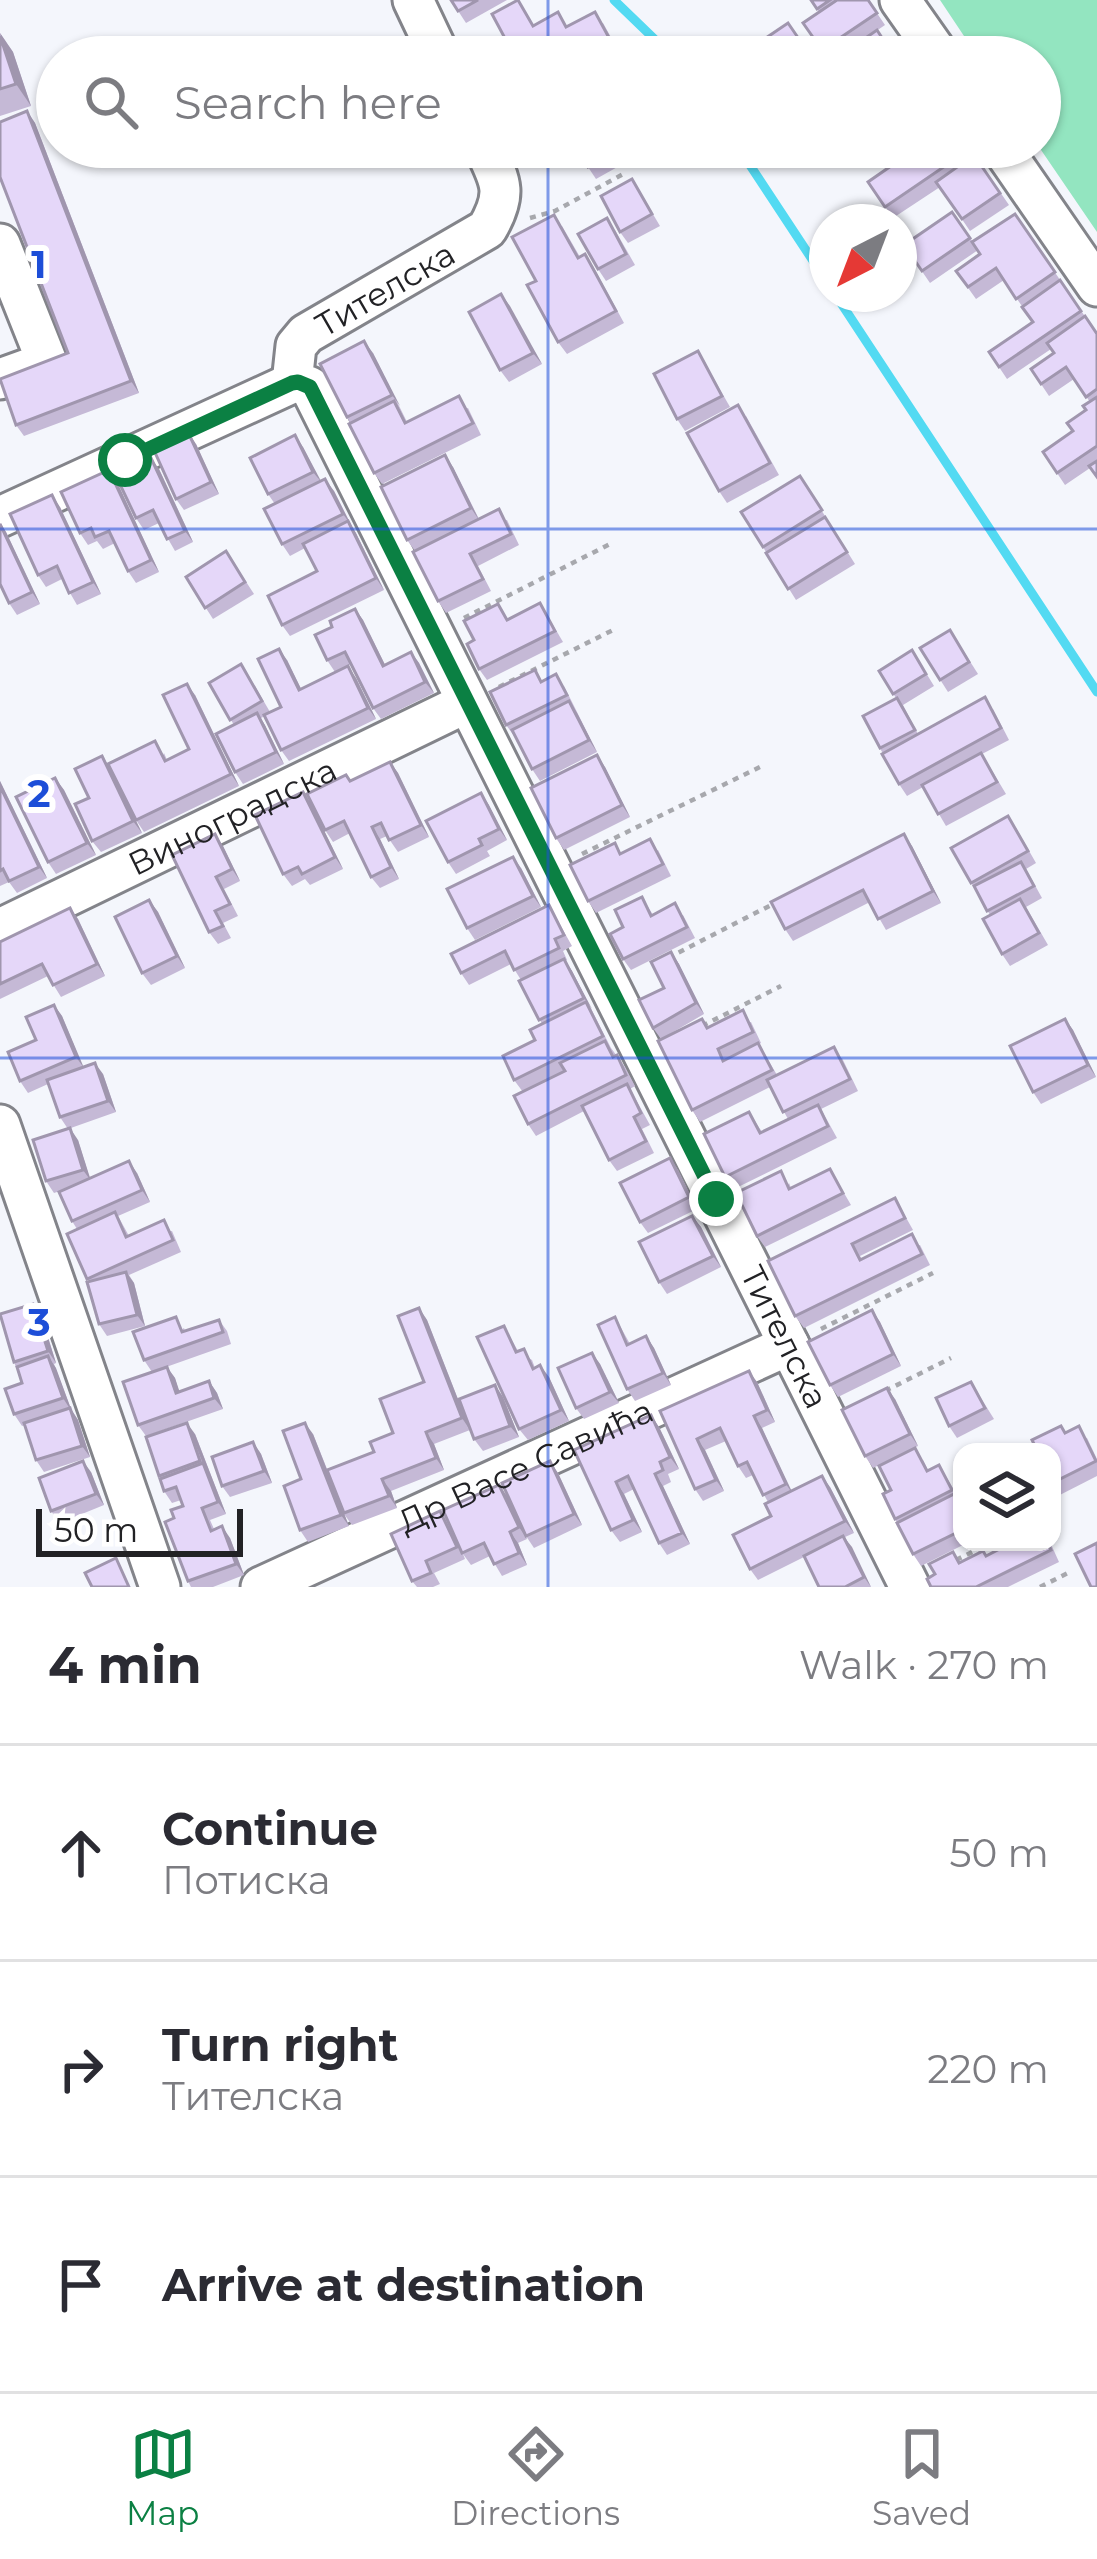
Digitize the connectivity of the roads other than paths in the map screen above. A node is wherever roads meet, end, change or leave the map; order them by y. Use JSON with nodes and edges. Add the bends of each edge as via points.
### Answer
{"nodes":[{"id":1,"x":412,"y":0,"type":"edge"},
{"id":2,"x":900,"y":0,"type":"edge"},
{"id":3,"x":430,"y":36,"type":"edge"},
{"id":4,"x":925,"y":36,"type":"edge"},
{"id":5,"x":494,"y":168,"type":"edge"},
{"id":6,"x":1016,"y":168,"type":"edge"},
{"id":7,"x":0,"y":244,"type":"edge"},
{"id":8,"x":1097,"y":286,"type":"edge"},
{"id":9,"x":0,"y":379,"type":"edge"},
{"id":10,"x":292,"y":383,"type":"junction"},
{"id":11,"x":0,"y":517,"type":"edge"},
{"id":12,"x":466,"y":703,"type":"junction"},
{"id":13,"x":0,"y":929,"type":"edge"},
{"id":14,"x":0,"y":1125,"type":"edge"},
{"id":15,"x":789,"y":1345,"type":"junction"},
{"id":16,"x":909,"y":1586,"type":"edge"},
{"id":17,"x":160,"y":1587,"type":"edge"},
{"id":18,"x":261,"y":1587,"type":"edge"}],
"edges":[{"from":1,"to":3,"type":"street"},
{"from":2,"to":4,"type":"street"},
{"from":5,"to":10,"type":"street","name":"Тителска","via":[[500,206],[488,229],[306,334],[296,346]]},
{"from":6,"to":8,"type":"street"},
{"from":7,"to":9,"type":"street","via":[[47,362]]},
{"from":10,"to":11,"type":"street"},
{"from":10,"to":12,"type":"street","name":"Тителска","via":[[310,387]]},
{"from":12,"to":13,"type":"street","name":"Виноградска"},
{"from":12,"to":15,"type":"street","name":"Тителска"},
{"from":14,"to":17,"type":"street"},
{"from":15,"to":16,"type":"street","name":"Тителска"},
{"from":15,"to":18,"type":"street","name":"Др Васе Савића"}]}
